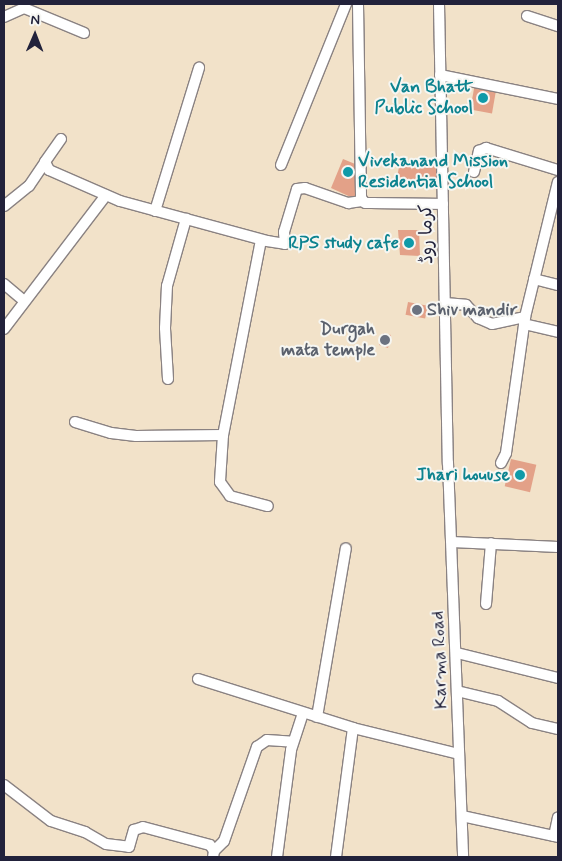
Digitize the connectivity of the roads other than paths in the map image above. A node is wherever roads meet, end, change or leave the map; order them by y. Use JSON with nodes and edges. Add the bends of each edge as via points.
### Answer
{"nodes":[{"id":1,"x":346,"y":4,"type":"edge"},
{"id":2,"x":358,"y":4,"type":"edge"},
{"id":3,"x":438,"y":4,"type":"edge"},
{"id":4,"x":527,"y":16,"type":"dead end"},
{"id":5,"x":4,"y":17,"type":"edge"},
{"id":6,"x":558,"y":26,"type":"edge"},
{"id":7,"x":84,"y":33,"type":"dead end"},
{"id":8,"x":199,"y":68,"type":"dead end"},
{"id":9,"x":440,"y":75,"type":"junction"},
{"id":10,"x":558,"y":100,"type":"edge"},
{"id":11,"x":61,"y":138,"type":"dead end"},
{"id":12,"x":45,"y":162,"type":"junction"},
{"id":13,"x":281,"y":166,"type":"dead end"},
{"id":14,"x":558,"y":170,"type":"edge"},
{"id":15,"x":474,"y":172,"type":"dead end"},
{"id":16,"x":558,"y":182,"type":"edge"},
{"id":17,"x":106,"y":195,"type":"junction"},
{"id":18,"x":362,"y":201,"type":"junction"},
{"id":19,"x":443,"y":204,"type":"junction"},
{"id":20,"x":4,"y":206,"type":"edge"},
{"id":21,"x":155,"y":211,"type":"junction"},
{"id":22,"x":186,"y":219,"type":"junction"},
{"id":23,"x":261,"y":240,"type":"junction"},
{"id":24,"x":534,"y":278,"type":"junction"},
{"id":25,"x":4,"y":284,"type":"edge"},
{"id":26,"x":558,"y":285,"type":"edge"},
{"id":27,"x":24,"y":301,"type":"junction"},
{"id":28,"x":445,"y":303,"type":"junction"},
{"id":29,"x":524,"y":320,"type":"junction"},
{"id":30,"x":4,"y":329,"type":"edge"},
{"id":31,"x":558,"y":332,"type":"edge"},
{"id":32,"x":168,"y":379,"type":"dead end"},
{"id":33,"x":75,"y":422,"type":"dead end"},
{"id":34,"x":223,"y":435,"type":"junction"},
{"id":35,"x":448,"y":463,"type":"joint"},
{"id":36,"x":501,"y":463,"type":"dead end"},
{"id":37,"x":268,"y":506,"type":"dead end"},
{"id":38,"x":452,"y":542,"type":"junction"},
{"id":39,"x":491,"y":543,"type":"junction"},
{"id":40,"x":558,"y":547,"type":"edge"},
{"id":41,"x":346,"y":548,"type":"dead end"},
{"id":42,"x":486,"y":604,"type":"dead end"},
{"id":43,"x":457,"y":653,"type":"junction"},
{"id":44,"x":558,"y":678,"type":"edge"},
{"id":45,"x":198,"y":679,"type":"dead end"},
{"id":46,"x":457,"y":691,"type":"junction"},
{"id":47,"x":303,"y":713,"type":"junction"},
{"id":48,"x":317,"y":717,"type":"junction"},
{"id":49,"x":353,"y":728,"type":"junction"},
{"id":50,"x":558,"y":729,"type":"edge"},
{"id":51,"x":293,"y":742,"type":"junction"},
{"id":52,"x":459,"y":754,"type":"junction"},
{"id":53,"x":4,"y":785,"type":"edge"},
{"id":54,"x":462,"y":816,"type":"junction"},
{"id":55,"x":558,"y":817,"type":"edge"},
{"id":56,"x":556,"y":836,"type":"edge"},
{"id":57,"x":213,"y":854,"type":"edge"},
{"id":58,"x":277,"y":857,"type":"edge"},
{"id":59,"x":336,"y":857,"type":"edge"},
{"id":60,"x":463,"y":857,"type":"edge"}],
"edges":[{"from":1,"to":13,"type":"street"},
{"from":2,"to":18,"type":"street"},
{"from":3,"to":9,"type":"street","name":"کرما روڈ"},
{"from":4,"to":6,"type":"street"},
{"from":5,"to":7,"type":"street","via":[[24,8]]},
{"from":8,"to":21,"type":"street"},
{"from":9,"to":10,"type":"street"},
{"from":9,"to":19,"type":"street","name":"کرما روڈ"},
{"from":11,"to":12,"type":"street"},
{"from":12,"to":17,"type":"street","via":[[46,168]]},
{"from":12,"to":20,"type":"street","via":[[29,186]]},
{"from":14,"to":15,"type":"street","via":[[486,148],[479,150]]},
{"from":16,"to":24,"type":"street"},
{"from":17,"to":21,"type":"street"},
{"from":17,"to":27,"type":"street"},
{"from":18,"to":19,"type":"street"},
{"from":18,"to":23,"type":"street","via":[[348,204],[297,189],[284,232],[285,244]]},
{"from":19,"to":28,"type":"street","name":"کرما روڈ"},
{"from":21,"to":22,"type":"street"},
{"from":22,"to":23,"type":"street"},
{"from":22,"to":32,"type":"street","via":[[167,286]]},
{"from":23,"to":34,"type":"street"},
{"from":24,"to":26,"type":"street"},
{"from":24,"to":29,"type":"street"},
{"from":25,"to":27,"type":"street"},
{"from":27,"to":30,"type":"street"},
{"from":28,"to":29,"type":"street","via":[[466,306],[478,318],[492,324]]},
{"from":28,"to":35,"type":"street","name":"کرما روڈ"},
{"from":29,"to":31,"type":"street"},
{"from":29,"to":36,"type":"street","via":[[506,453]]},
{"from":33,"to":34,"type":"street","via":[[111,433],[136,436]]},
{"from":34,"to":37,"type":"street","via":[[222,489],[230,496]]},
{"from":35,"to":38,"type":"street","name":"Karma Road"},
{"from":38,"to":39,"type":"street"},
{"from":38,"to":43,"type":"street","name":"Karma Road"},
{"from":39,"to":40,"type":"street"},
{"from":39,"to":42,"type":"street"},
{"from":41,"to":48,"type":"street"},
{"from":43,"to":44,"type":"street"},
{"from":43,"to":46,"type":"street","name":"Karma Road"},
{"from":45,"to":47,"type":"street"},
{"from":46,"to":50,"type":"street","via":[[498,701],[532,723]]},
{"from":46,"to":52,"type":"street","name":"Karma Road"},
{"from":47,"to":48,"type":"street"},
{"from":47,"to":51,"type":"street"},
{"from":48,"to":49,"type":"street"},
{"from":49,"to":52,"type":"street"},
{"from":49,"to":59,"type":"street"},
{"from":51,"to":57,"type":"street","via":[[266,740],[257,747],[224,841]]},
{"from":51,"to":58,"type":"street"},
{"from":52,"to":54,"type":"street","name":"Karma Road"},
{"from":53,"to":57,"type":"street","via":[[51,821],[116,847],[129,846],[134,830],[142,826],[210,845]]},
{"from":54,"to":56,"type":"street"},
{"from":54,"to":60,"type":"street","name":"Karma Road"},
{"from":55,"to":56,"type":"street"}]}
